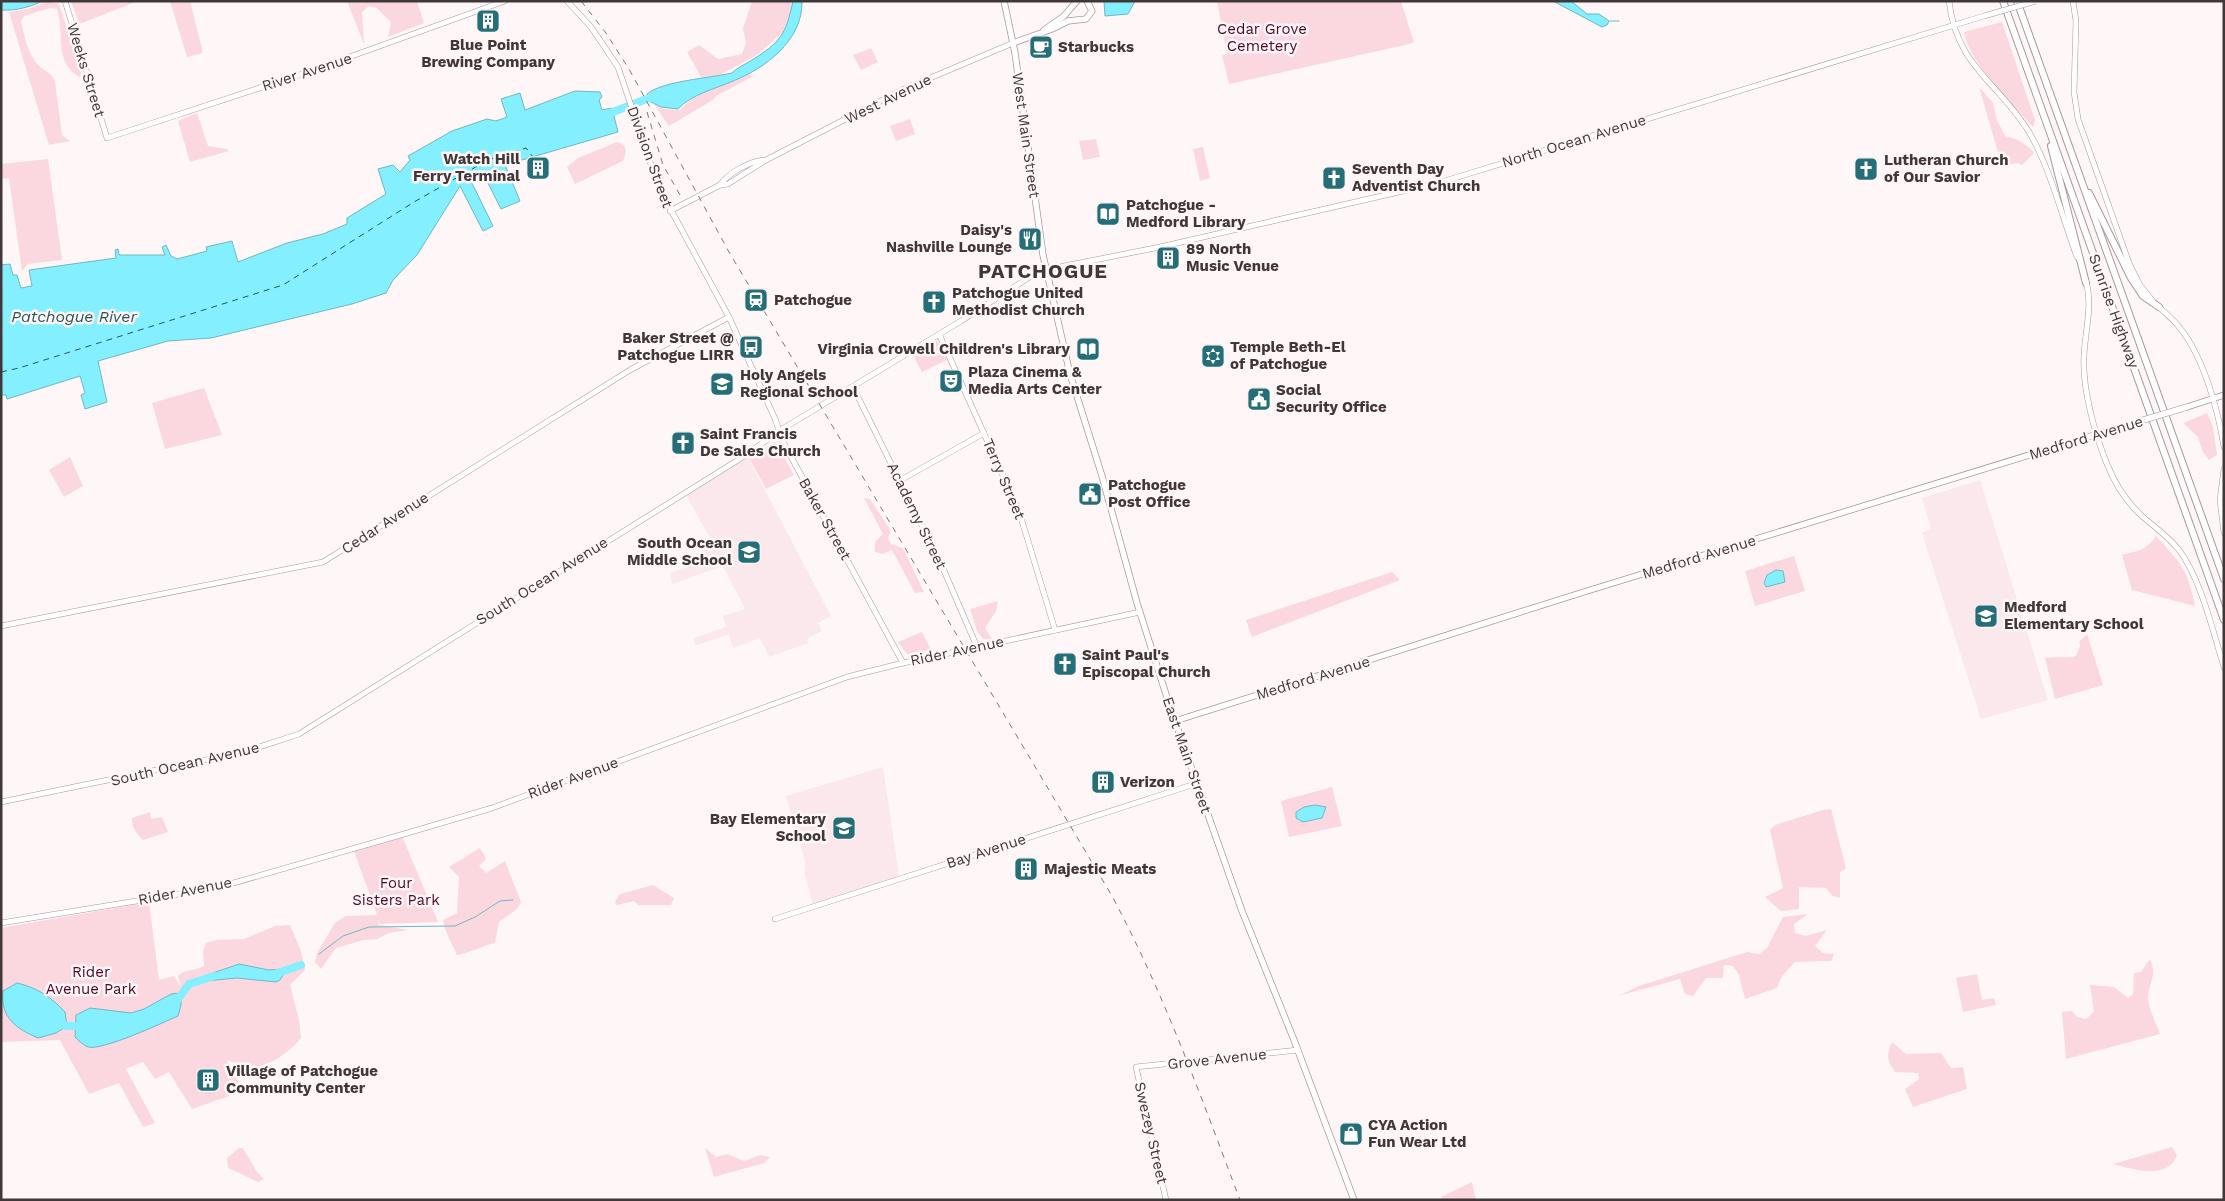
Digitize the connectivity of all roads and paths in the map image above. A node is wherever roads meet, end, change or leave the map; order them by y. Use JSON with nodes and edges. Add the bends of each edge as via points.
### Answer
{"nodes":[{"id":1,"x":65,"y":1,"type":"edge"},
{"id":2,"x":505,"y":1,"type":"edge"},
{"id":3,"x":567,"y":1,"type":"edge"},
{"id":4,"x":1004,"y":1,"type":"edge"},
{"id":5,"x":1086,"y":1,"type":"edge"},
{"id":6,"x":1949,"y":1,"type":"edge"},
{"id":7,"x":2003,"y":1,"type":"edge"},
{"id":8,"x":2017,"y":1,"type":"edge"},
{"id":9,"x":2036,"y":1,"type":"edge"},
{"id":10,"x":2073,"y":1,"type":"edge"},
{"id":11,"x":1077,"y":2,"type":"edge"},
{"id":12,"x":1072,"y":8,"type":"junction"},
{"id":13,"x":1077,"y":19,"type":"junction"},
{"id":14,"x":1953,"y":25,"type":"junction"},
{"id":15,"x":1040,"y":32,"type":"junction"},
{"id":16,"x":1013,"y":43,"type":"junction"},
{"id":17,"x":2043,"y":114,"type":"junction"},
{"id":18,"x":107,"y":138,"type":"joint"},
{"id":19,"x":2078,"y":171,"type":"junction"},
{"id":20,"x":670,"y":211,"type":"junction"},
{"id":21,"x":1046,"y":270,"type":"junction"},
{"id":22,"x":2086,"y":283,"type":"junction"},
{"id":23,"x":2159,"y":308,"type":"junction"},
{"id":24,"x":729,"y":317,"type":"junction"},
{"id":25,"x":939,"y":334,"type":"junction"},
{"id":26,"x":853,"y":387,"type":"junction"},
{"id":27,"x":2224,"y":396,"type":"edge"},
{"id":28,"x":2212,"y":399,"type":"junction"},
{"id":29,"x":779,"y":431,"type":"junction"},
{"id":30,"x":984,"y":433,"type":"junction"},
{"id":31,"x":2098,"y":434,"type":"junction"},
{"id":32,"x":2224,"y":448,"type":"edge"},
{"id":33,"x":2224,"y":469,"type":"edge"},
{"id":34,"x":899,"y":481,"type":"junction"},
{"id":35,"x":2224,"y":533,"type":"edge"},
{"id":36,"x":2224,"y":579,"type":"edge"},
{"id":37,"x":1140,"y":612,"type":"junction"},
{"id":38,"x":2224,"y":620,"type":"edge"},
{"id":39,"x":1,"y":626,"type":"edge"},
{"id":40,"x":1055,"y":630,"type":"junction"},
{"id":41,"x":977,"y":647,"type":"junction"},
{"id":42,"x":902,"y":663,"type":"junction"},
{"id":43,"x":2224,"y":667,"type":"edge"},
{"id":44,"x":1175,"y":721,"type":"junction"},
{"id":45,"x":1198,"y":783,"type":"junction"},
{"id":46,"x":1,"y":802,"type":"edge"},
{"id":47,"x":775,"y":919,"type":"dead end"},
{"id":48,"x":1,"y":923,"type":"edge"},
{"id":49,"x":1298,"y":1050,"type":"junction"},
{"id":50,"x":1136,"y":1067,"type":"joint"},
{"id":51,"x":1166,"y":1200,"type":"edge"},
{"id":52,"x":1354,"y":1200,"type":"edge"}],
"edges":[{"from":1,"to":18,"type":"street","name":"Weeks Street"},
{"from":2,"to":18,"type":"street","name":"River Avenue","via":[[302,74]]},
{"from":3,"to":20,"type":"street","name":"Division Street","via":[[604,44],[618,67],[651,167]]},
{"from":4,"to":16,"type":"main road","name":"West Main Street"},
{"from":5,"to":13,"type":"main road","via":[[1091,8],[1090,16]]},
{"from":6,"to":14,"type":"street"},
{"from":7,"to":17,"type":"highway","name":"Sunrise Highway"},
{"from":8,"to":19,"type":"highway","name":"Sunrise Highway"},
{"from":9,"to":14,"type":"street","name":"North Ocean Avenue","bridge":true},
{"from":10,"to":23,"type":"street","via":[[2076,21],[2074,92],[2078,119],[2129,263],[2140,285]]},
{"from":11,"to":12,"type":"main road"},
{"from":12,"to":13,"type":"main road"},
{"from":12,"to":15,"type":"main road"},
{"from":13,"to":15,"type":"main road"},
{"from":14,"to":21,"type":"street","name":"North Ocean Avenue","via":[[1438,183]]},
{"from":14,"to":22,"type":"street","via":[[1971,62],[2033,139]]},
{"from":15,"to":16,"type":"main road"},
{"from":16,"to":20,"type":"street","name":"West Avenue","via":[[904,89],[766,160],[728,184]]},
{"from":16,"to":21,"type":"main road","name":"West Main Street"},
{"from":17,"to":22,"type":"highway"},
{"from":17,"to":38,"type":"highway","name":"Sunrise Highway"},
{"from":19,"to":23,"type":"highway","via":[[2131,278],[2143,296]]},
{"from":19,"to":36,"type":"highway","name":"Sunrise Highway"},
{"from":20,"to":24,"type":"street","name":"Division Street"},
{"from":21,"to":25,"type":"street","name":"South Ocean Avenue","via":[[1039,271]]},
{"from":21,"to":37,"type":"main road","name":"East Main Street","via":[[1067,362]]},
{"from":22,"to":31,"type":"street","via":[[2089,315],[2084,372]]},
{"from":23,"to":28,"type":"street","via":[[2191,344]]},
{"from":24,"to":29,"type":"street","name":"Baker Street"},
{"from":24,"to":39,"type":"street","name":"Cedar Avenue","via":[[626,372],[323,562]]},
{"from":25,"to":26,"type":"street","name":"South Ocean Avenue"},
{"from":25,"to":30,"type":"street","name":"Terry Street"},
{"from":26,"to":29,"type":"street","name":"South Ocean Avenue"},
{"from":26,"to":34,"type":"street","name":"Academy Street"},
{"from":27,"to":28,"type":"main road","name":"Medford Avenue"},
{"from":28,"to":31,"type":"main road","name":"Medford Avenue","bridge":true},
{"from":28,"to":32,"type":"street"},
{"from":29,"to":42,"type":"street","name":"Baker Street"},
{"from":29,"to":46,"type":"street","name":"South Ocean Avenue","via":[[746,455],[299,734],[244,752]]},
{"from":30,"to":34,"type":"street"},
{"from":30,"to":40,"type":"street","name":"Terry Street","via":[[1019,511]]},
{"from":31,"to":43,"type":"street","via":[[2109,470],[2125,498],[2173,543],[2188,563]]},
{"from":31,"to":44,"type":"main road","name":"Medford Avenue"},
{"from":33,"to":35,"type":"street","via":[[2220,500]]},
{"from":34,"to":41,"type":"street","name":"Academy Street","via":[[942,566]]},
{"from":37,"to":40,"type":"street","name":"Rider Avenue"},
{"from":37,"to":44,"type":"main road","name":"East Main Street"},
{"from":40,"to":41,"type":"street","name":"Rider Avenue"},
{"from":41,"to":42,"type":"street","name":"Rider Avenue"},
{"from":42,"to":48,"type":"street","name":"Rider Avenue","via":[[847,678],[492,808],[413,832],[216,888]]},
{"from":44,"to":45,"type":"main road","name":"East Main Street"},
{"from":45,"to":47,"type":"street","name":"Bay Avenue"},
{"from":45,"to":49,"type":"main road","name":"East Main Street","via":[[1242,911]]},
{"from":49,"to":50,"type":"street","name":"Grove Avenue"},
{"from":49,"to":52,"type":"main road","name":"East Main Street"},
{"from":50,"to":51,"type":"street","name":"Swezey Street"}]}
